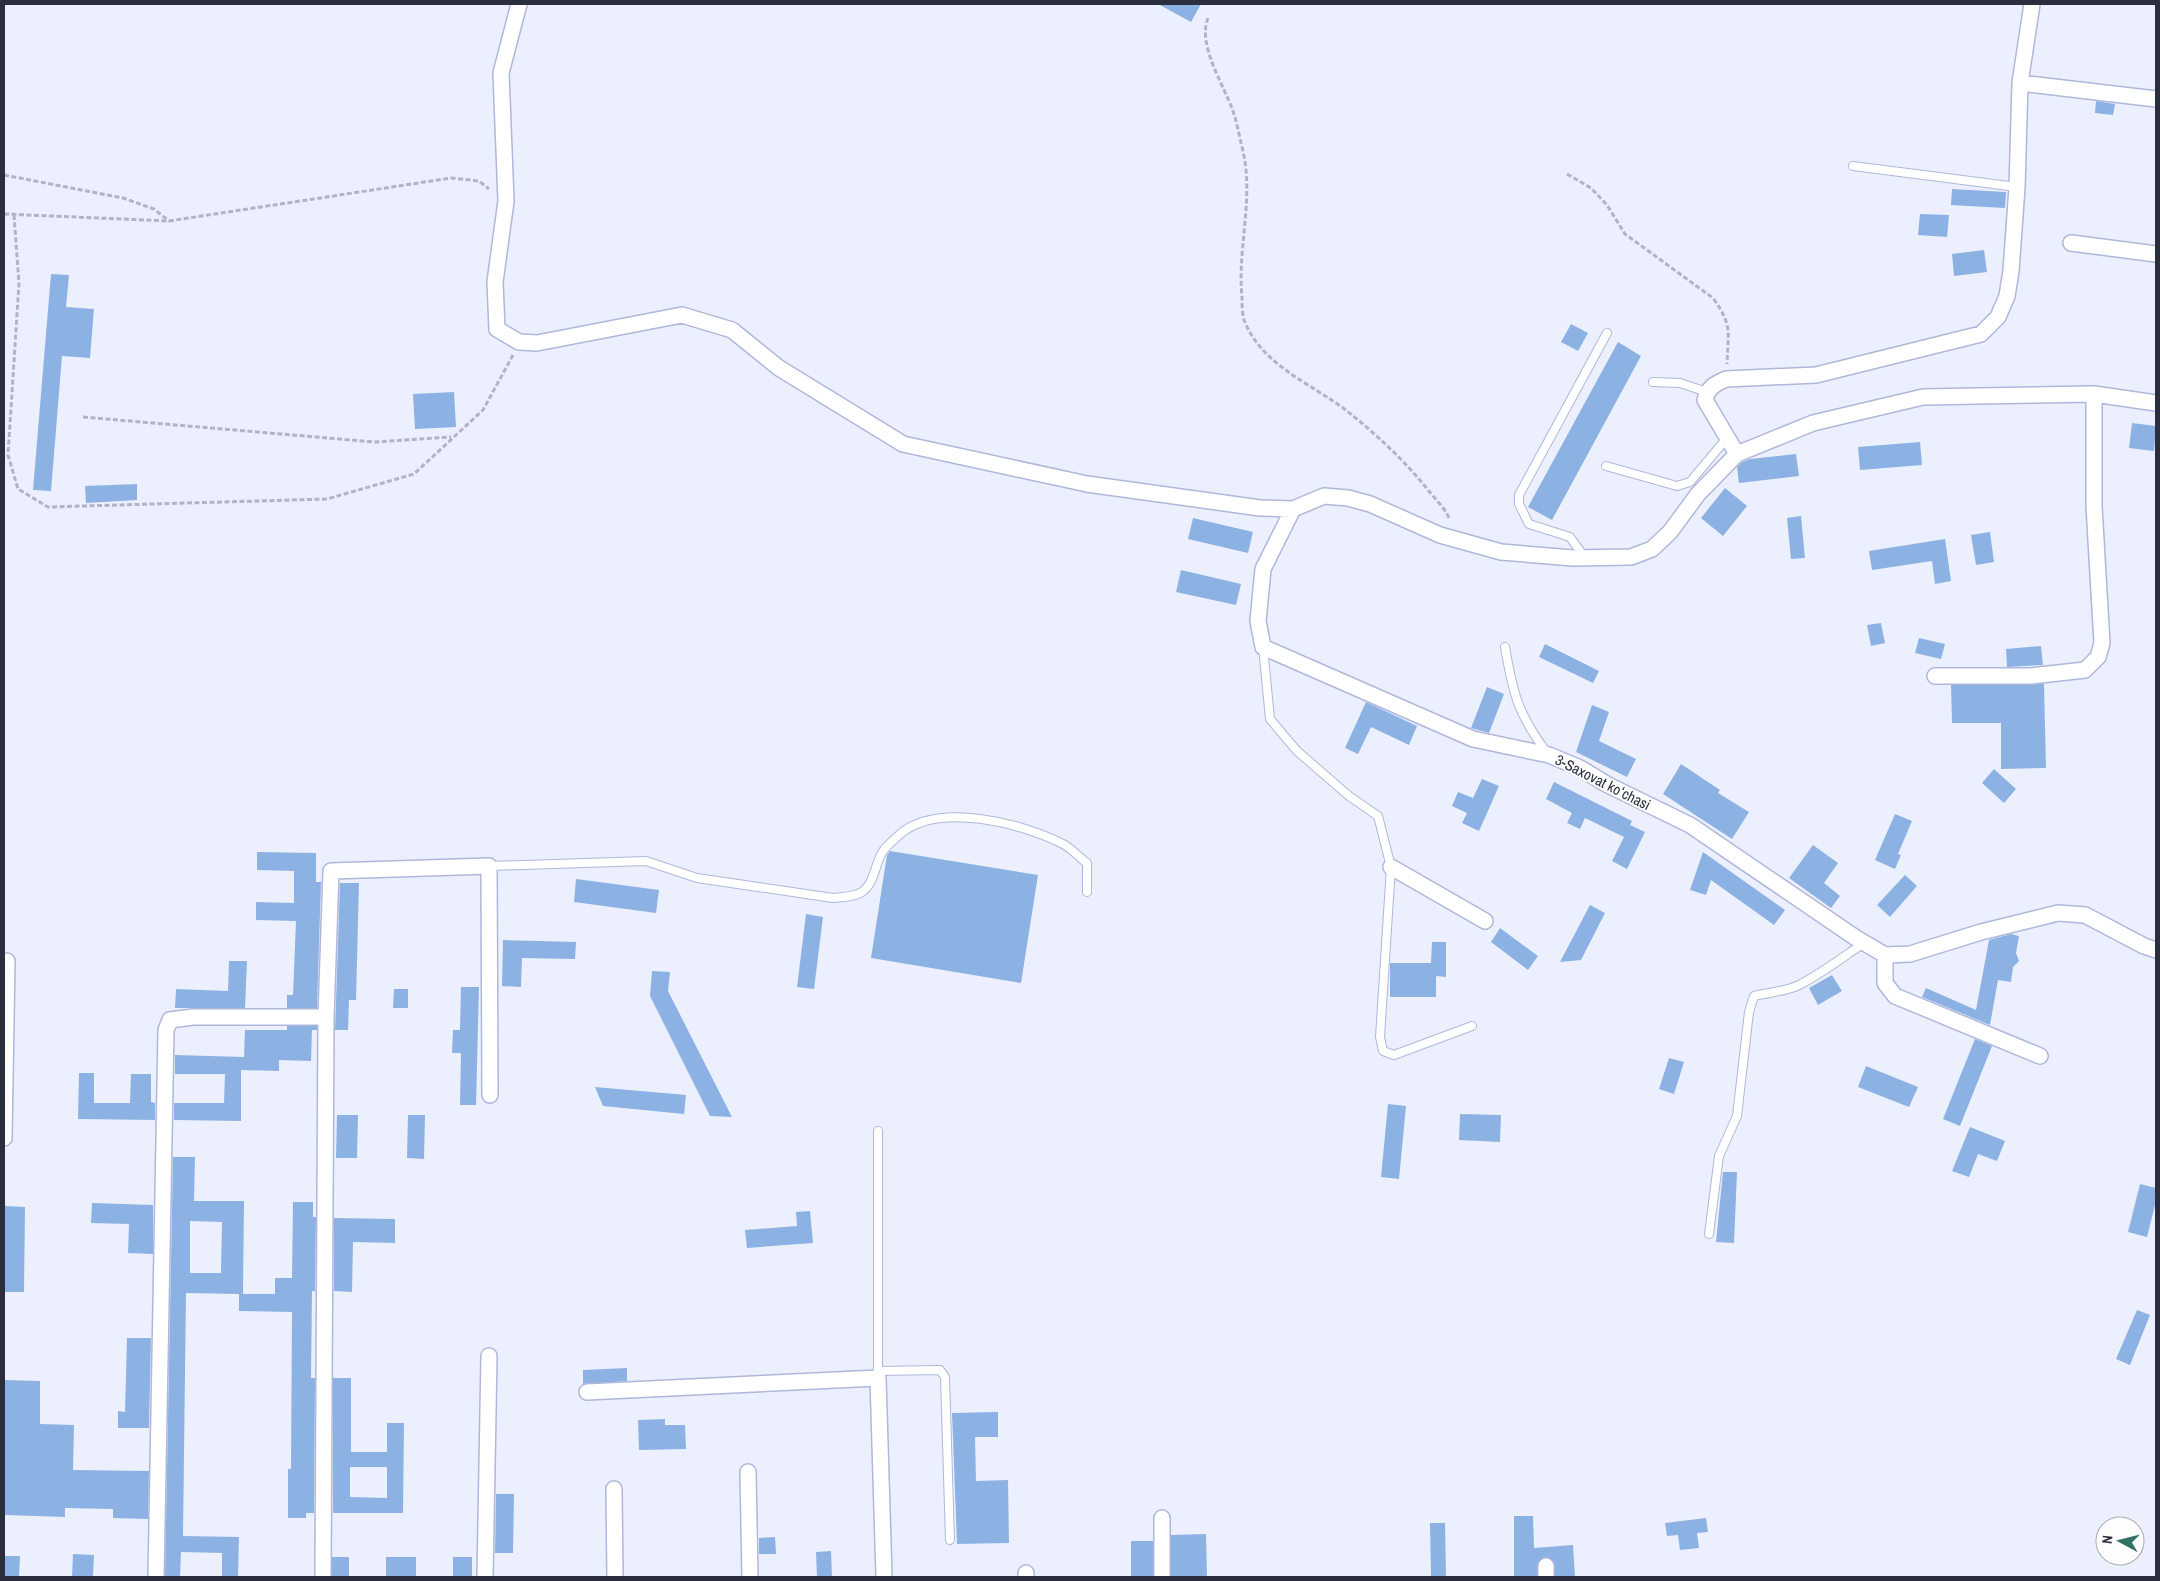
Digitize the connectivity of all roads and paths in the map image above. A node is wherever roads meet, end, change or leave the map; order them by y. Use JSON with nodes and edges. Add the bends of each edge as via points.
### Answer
{"nodes":[{"id":1,"x":519,"y":4,"type":"edge"},
{"id":2,"x":2032,"y":4,"type":"edge"},
{"id":3,"x":1208,"y":18,"type":"dead end"},
{"id":4,"x":2020,"y":83,"type":"junction"},
{"id":5,"x":2156,"y":99,"type":"edge"},
{"id":6,"x":1854,"y":166,"type":"dead end"},
{"id":7,"x":1567,"y":174,"type":"dead end"},
{"id":8,"x":4,"y":175,"type":"edge"},
{"id":9,"x":2017,"y":187,"type":"junction"},
{"id":10,"x":506,"y":201,"type":"junction"},
{"id":11,"x":4,"y":214,"type":"edge"},
{"id":12,"x":14,"y":215,"type":"junction"},
{"id":13,"x":169,"y":221,"type":"junction"},
{"id":14,"x":2071,"y":243,"type":"dead end"},
{"id":15,"x":2156,"y":254,"type":"edge"},
{"id":16,"x":1607,"y":333,"type":"dead end"},
{"id":17,"x":519,"y":342,"type":"junction"},
{"id":18,"x":1726,"y":379,"type":"junction"},
{"id":19,"x":1653,"y":382,"type":"dead end"},
{"id":20,"x":1707,"y":392,"type":"junction"},
{"id":21,"x":2094,"y":394,"type":"junction"},
{"id":22,"x":2156,"y":403,"type":"edge"},
{"id":23,"x":83,"y":417,"type":"dead end"},
{"id":24,"x":451,"y":437,"type":"junction"},
{"id":25,"x":1727,"y":438,"type":"junction"},
{"id":26,"x":1737,"y":454,"type":"junction"},
{"id":27,"x":1606,"y":466,"type":"dead end"},
{"id":28,"x":1293,"y":508,"type":"junction"},
{"id":29,"x":1456,"y":540,"type":"junction"},
{"id":30,"x":1585,"y":558,"type":"junction"},
{"id":31,"x":1263,"y":647,"type":"junction"},
{"id":32,"x":1505,"y":647,"type":"dead end"},
{"id":33,"x":1935,"y":676,"type":"dead end"},
{"id":34,"x":1549,"y":755,"type":"junction"},
{"id":35,"x":489,"y":866,"type":"junction"},
{"id":36,"x":1391,"y":867,"type":"junction"},
{"id":37,"x":1087,"y":892,"type":"dead end"},
{"id":38,"x":1486,"y":921,"type":"dead end"},
{"id":39,"x":1864,"y":943,"type":"junction"},
{"id":40,"x":2156,"y":950,"type":"edge"},
{"id":41,"x":1885,"y":955,"type":"junction"},
{"id":42,"x":7,"y":961,"type":"dead end"},
{"id":43,"x":326,"y":1017,"type":"junction"},
{"id":44,"x":1472,"y":1026,"type":"dead end"},
{"id":45,"x":2040,"y":1056,"type":"dead end"},
{"id":46,"x":490,"y":1095,"type":"dead end"},
{"id":47,"x":878,"y":1131,"type":"dead end"},
{"id":48,"x":4,"y":1138,"type":"edge"},
{"id":49,"x":1709,"y":1234,"type":"dead end"},
{"id":50,"x":489,"y":1356,"type":"dead end"},
{"id":51,"x":878,"y":1374,"type":"junction"},
{"id":52,"x":586,"y":1392,"type":"dead end"},
{"id":53,"x":748,"y":1472,"type":"dead end"},
{"id":54,"x":614,"y":1489,"type":"dead end"},
{"id":55,"x":1162,"y":1518,"type":"dead end"},
{"id":56,"x":950,"y":1540,"type":"dead end"},
{"id":57,"x":156,"y":1577,"type":"edge"},
{"id":58,"x":323,"y":1577,"type":"edge"},
{"id":59,"x":485,"y":1577,"type":"edge"},
{"id":60,"x":615,"y":1577,"type":"edge"},
{"id":61,"x":750,"y":1577,"type":"edge"},
{"id":62,"x":884,"y":1577,"type":"edge"},
{"id":63,"x":1162,"y":1577,"type":"edge"}],
"edges":[{"from":1,"to":10,"type":"street","via":[[501,73]]},
{"from":2,"to":4,"type":"street"},
{"from":3,"to":29,"type":"path","via":[[1205,36],[1211,59],[1233,111],[1246,163],[1247,206],[1240,285],[1243,318],[1256,340],[1275,361],[1299,381],[1347,411],[1413,470],[1448,515]]},
{"from":4,"to":5,"type":"street"},
{"from":4,"to":9,"type":"street"},
{"from":6,"to":9,"type":"lane"},
{"from":7,"to":18,"type":"path","via":[[1591,188],[1607,205],[1625,234],[1713,298],[1729,327]]},
{"from":8,"to":13,"type":"path","via":[[123,198],[154,209]]},
{"from":9,"to":18,"type":"street","via":[[2008,296],[1998,318],[1981,334],[1816,375]]},
{"from":10,"to":13,"type":"path","via":[[479,181],[451,178]]},
{"from":10,"to":17,"type":"street","via":[[496,282],[497,329]]},
{"from":11,"to":12,"type":"path"},
{"from":12,"to":13,"type":"path"},
{"from":12,"to":24,"type":"path","via":[[19,283],[8,455],[18,488],[48,507],[327,499],[414,474]]},
{"from":14,"to":15,"type":"street"},
{"from":16,"to":30,"type":"lane","via":[[1518,495],[1529,524],[1570,536]]},
{"from":17,"to":24,"type":"path","via":[[483,410]]},
{"from":17,"to":28,"type":"street","via":[[538,343],[682,315],[732,330],[779,368],[904,444],[1086,484],[1260,508]]},
{"from":18,"to":20,"type":"street"},
{"from":19,"to":20,"type":"lane","via":[[1680,383]]},
{"from":20,"to":25,"type":"street","via":[[1705,400],[1709,410]]},
{"from":21,"to":22,"type":"street"},
{"from":21,"to":26,"type":"street","via":[[1923,397],[1812,423]]},
{"from":21,"to":33,"type":"street","via":[[2094,506],[2102,643],[2098,657],[2085,670],[2031,676]]},
{"from":23,"to":24,"type":"path","via":[[374,442]]},
{"from":25,"to":26,"type":"street"},
{"from":25,"to":27,"type":"lane","via":[[1690,482],[1677,486]]},
{"from":26,"to":30,"type":"street","via":[[1652,549],[1631,557]]},
{"from":28,"to":29,"type":"street","via":[[1324,496],[1348,498]]},
{"from":28,"to":31,"type":"street","via":[[1263,569],[1258,621]]},
{"from":29,"to":30,"type":"street","via":[[1501,552]]},
{"from":31,"to":34,"type":"street","name":"3-Saxovat koʻchasi","via":[[1473,739]]},
{"from":31,"to":36,"type":"lane","via":[[1270,719],[1297,751],[1348,796],[1378,816]]},
{"from":32,"to":34,"type":"lane","via":[[1513,693],[1533,734]]},
{"from":34,"to":39,"type":"street","name":"3-Saxovat koʻchasi","via":[[1690,825]]},
{"from":35,"to":37,"type":"lane","via":[[646,861],[697,878],[833,898],[864,891],[882,851],[911,825],[930,820],[965,818],[1000,821],[1064,845],[1087,863]]},
{"from":35,"to":43,"type":"street","via":[[331,870]]},
{"from":35,"to":46,"type":"street"},
{"from":36,"to":38,"type":"street"},
{"from":36,"to":44,"type":"lane","via":[[1380,1037],[1383,1051],[1394,1055]]},
{"from":39,"to":41,"type":"street","name":"3-Saxovat koʻchasi"},
{"from":39,"to":49,"type":"lane","via":[[1799,985],[1785,991],[1769,991],[1754,996],[1749,1012],[1737,1116],[1719,1156]]},
{"from":40,"to":41,"type":"street","via":[[2085,915],[2058,913],[1910,954]]},
{"from":41,"to":45,"type":"street","via":[[1885,983],[1895,996]]},
{"from":42,"to":48,"type":"street"},
{"from":43,"to":57,"type":"street","via":[[192,1017],[170,1020],[166,1030]]},
{"from":43,"to":58,"type":"street"},
{"from":47,"to":51,"type":"lane"},
{"from":50,"to":59,"type":"street"},
{"from":51,"to":52,"type":"street"},
{"from":51,"to":56,"type":"lane","via":[[940,1370],[945,1378]]},
{"from":51,"to":62,"type":"street"},
{"from":53,"to":61,"type":"street"},
{"from":54,"to":60,"type":"street"},
{"from":55,"to":63,"type":"street"}]}
